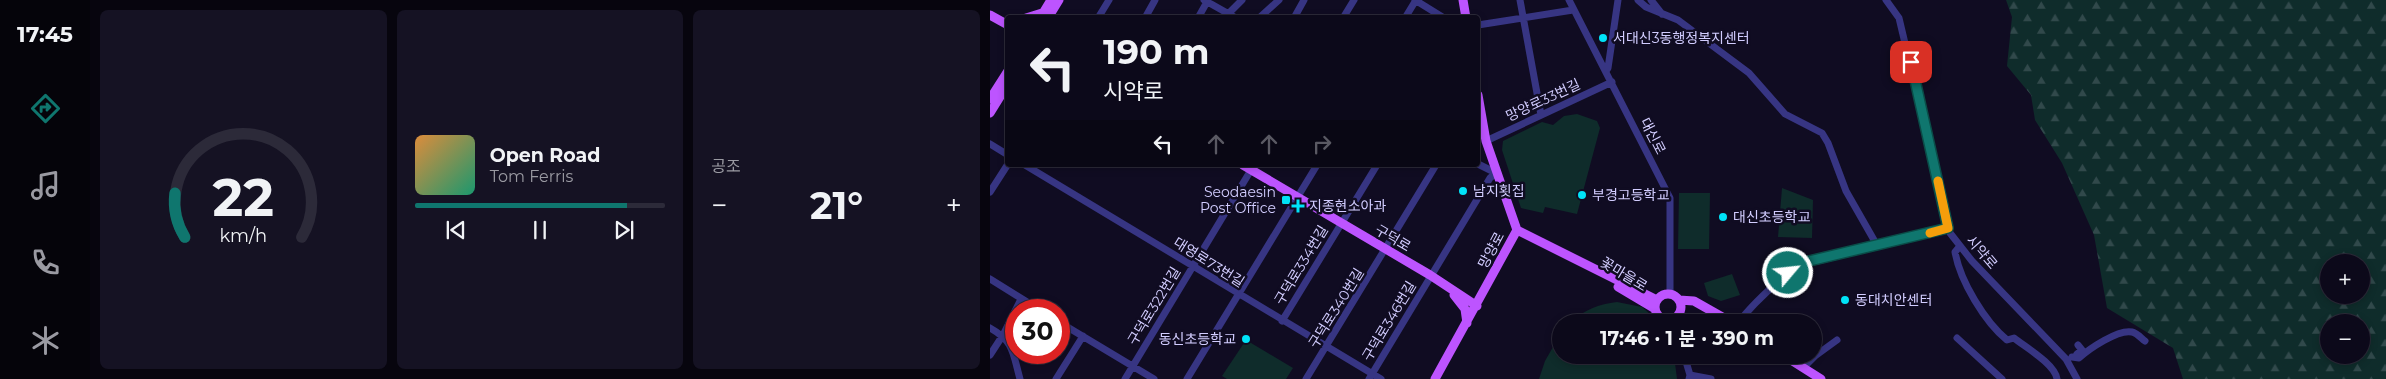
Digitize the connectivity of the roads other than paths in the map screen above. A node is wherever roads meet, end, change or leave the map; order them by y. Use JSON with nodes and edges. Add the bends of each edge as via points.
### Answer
{"nodes":[{"id":1,"x":1051,"y":0,"type":"edge"},
{"id":2,"x":1059,"y":0,"type":"edge"},
{"id":3,"x":1109,"y":0,"type":"edge"},
{"id":4,"x":1156,"y":0,"type":"edge"},
{"id":5,"x":1242,"y":0,"type":"edge"},
{"id":6,"x":1278,"y":0,"type":"edge"},
{"id":7,"x":1304,"y":0,"type":"edge"},
{"id":8,"x":1354,"y":0,"type":"edge"},
{"id":9,"x":1415,"y":0,"type":"edge"},
{"id":10,"x":1463,"y":0,"type":"edge"},
{"id":11,"x":1520,"y":0,"type":"edge"},
{"id":12,"x":1570,"y":0,"type":"edge"},
{"id":13,"x":1618,"y":0,"type":"edge"},
{"id":14,"x":1638,"y":0,"type":"edge"},
{"id":15,"x":1651,"y":0,"type":"edge"},
{"id":16,"x":1886,"y":0,"type":"edge"},
{"id":17,"x":1207,"y":1,"type":"edge"},
{"id":18,"x":1573,"y":10,"type":"junction"},
{"id":19,"x":990,"y":15,"type":"edge"},
{"id":20,"x":1046,"y":15,"type":"edge"},
{"id":21,"x":1047,"y":15,"type":"edge"},
{"id":22,"x":1100,"y":15,"type":"edge"},
{"id":23,"x":1147,"y":15,"type":"edge"},
{"id":24,"x":1200,"y":15,"type":"edge"},
{"id":25,"x":1230,"y":15,"type":"edge"},
{"id":26,"x":1233,"y":15,"type":"edge"},
{"id":27,"x":1262,"y":15,"type":"edge"},
{"id":28,"x":1296,"y":15,"type":"edge"},
{"id":29,"x":1344,"y":15,"type":"edge"},
{"id":30,"x":1407,"y":15,"type":"edge"},
{"id":31,"x":1439,"y":15,"type":"edge"},
{"id":32,"x":1466,"y":15,"type":"edge"},
{"id":33,"x":1664,"y":16,"type":"junction"},
{"id":34,"x":1523,"y":18,"type":"junction"},
{"id":35,"x":1005,"y":22,"type":"edge"},
{"id":36,"x":1480,"y":25,"type":"edge"},
{"id":37,"x":1606,"y":71,"type":"junction"},
{"id":38,"x":1005,"y":76,"type":"edge"},
{"id":39,"x":1612,"y":82,"type":"junction"},
{"id":40,"x":1005,"y":89,"type":"edge"},
{"id":41,"x":990,"y":99,"type":"edge"},
{"id":42,"x":1480,"y":108,"type":"edge"},
{"id":43,"x":990,"y":113,"type":"edge"},
{"id":44,"x":1541,"y":115,"type":"junction"},
{"id":45,"x":1486,"y":141,"type":"junction"},
{"id":46,"x":990,"y":144,"type":"edge"},
{"id":47,"x":1005,"y":153,"type":"edge"},
{"id":48,"x":1480,"y":165,"type":"edge"},
{"id":49,"x":1006,"y":167,"type":"edge"},
{"id":50,"x":1028,"y":167,"type":"edge"},
{"id":51,"x":1249,"y":167,"type":"edge"},
{"id":52,"x":1316,"y":167,"type":"edge"},
{"id":53,"x":1376,"y":167,"type":"edge"},
{"id":54,"x":1435,"y":167,"type":"edge"},
{"id":55,"x":1496,"y":173,"type":"junction"},
{"id":56,"x":990,"y":192,"type":"edge"},
{"id":57,"x":1298,"y":198,"type":"junction"},
{"id":58,"x":1341,"y":223,"type":"junction"},
{"id":59,"x":1948,"y":228,"type":"junction"},
{"id":60,"x":1517,"y":230,"type":"junction"},
{"id":61,"x":1874,"y":246,"type":"junction"},
{"id":62,"x":1960,"y":246,"type":"junction"},
{"id":63,"x":1387,"y":250,"type":"junction"},
{"id":64,"x":1192,"y":266,"type":"junction"},
{"id":65,"x":1430,"y":275,"type":"junction"},
{"id":66,"x":990,"y":279,"type":"edge"},
{"id":67,"x":1446,"y":286,"type":"junction"},
{"id":68,"x":1238,"y":294,"type":"junction"},
{"id":69,"x":1670,"y":294,"type":"junction"},
{"id":70,"x":1021,"y":298,"type":"joint"},
{"id":71,"x":1679,"y":300,"type":"junction"},
{"id":72,"x":1656,"y":304,"type":"junction"},
{"id":73,"x":1477,"y":306,"type":"junction"},
{"id":74,"x":1680,"y":310,"type":"junction"},
{"id":75,"x":1664,"y":314,"type":"edge"},
{"id":76,"x":1676,"y":314,"type":"edge"},
{"id":77,"x":1715,"y":314,"type":"joint"},
{"id":78,"x":1746,"y":314,"type":"edge"},
{"id":79,"x":1282,"y":321,"type":"junction"},
{"id":80,"x":1467,"y":323,"type":"junction"},
{"id":81,"x":990,"y":328,"type":"edge"},
{"id":82,"x":1070,"y":328,"type":"edge"},
{"id":83,"x":1003,"y":335,"type":"junction"},
{"id":84,"x":1083,"y":336,"type":"junction"},
{"id":85,"x":2002,"y":336,"type":"junction"},
{"id":86,"x":1958,"y":338,"type":"dead end"},
{"id":87,"x":1837,"y":340,"type":"dead end"},
{"id":88,"x":2145,"y":341,"type":"dead end"},
{"id":89,"x":2006,"y":345,"type":"dead end"},
{"id":90,"x":2078,"y":345,"type":"dead end"},
{"id":91,"x":1326,"y":346,"type":"junction"},
{"id":92,"x":990,"y":355,"type":"edge"},
{"id":93,"x":2070,"y":359,"type":"junction"},
{"id":94,"x":1686,"y":364,"type":"edge"},
{"id":95,"x":1797,"y":364,"type":"edge"},
{"id":96,"x":1132,"y":366,"type":"junction"},
{"id":97,"x":1803,"y":368,"type":"junction"},
{"id":98,"x":1370,"y":376,"type":"edge"},
{"id":99,"x":1689,"y":377,"type":"edge"},
{"id":100,"x":1020,"y":379,"type":"edge"},
{"id":101,"x":1056,"y":379,"type":"edge"},
{"id":102,"x":1125,"y":379,"type":"edge"},
{"id":103,"x":1154,"y":379,"type":"edge"},
{"id":104,"x":1187,"y":379,"type":"edge"},
{"id":105,"x":1306,"y":379,"type":"edge"},
{"id":106,"x":1381,"y":379,"type":"edge"},
{"id":107,"x":1435,"y":379,"type":"edge"},
{"id":108,"x":1711,"y":379,"type":"edge"},
{"id":109,"x":1822,"y":379,"type":"edge"},
{"id":110,"x":2002,"y":379,"type":"edge"},
{"id":111,"x":2057,"y":379,"type":"edge"},
{"id":112,"x":2077,"y":379,"type":"edge"}],
"edges":[{"from":1,"to":20,"type":"main road"},
{"from":2,"to":21,"type":"main road"},
{"from":3,"to":22,"type":"street"},
{"from":4,"to":23,"type":"street"},
{"from":5,"to":26,"type":"street"},
{"from":6,"to":27,"type":"street"},
{"from":7,"to":28,"type":"street"},
{"from":8,"to":29,"type":"street"},
{"from":9,"to":30,"type":"street"},
{"from":9,"to":31,"type":"street"},
{"from":10,"to":32,"type":"main road"},
{"from":11,"to":34,"type":"street"},
{"from":12,"to":18,"type":"street","name":"대신로"},
{"from":13,"to":37,"type":"street"},
{"from":14,"to":33,"type":"street"},
{"from":15,"to":33,"type":"street"},
{"from":16,"to":59,"type":"street","name":"시약로","via":[[1900,18]]},
{"from":17,"to":24,"type":"street"},
{"from":17,"to":25,"type":"street"},
{"from":18,"to":34,"type":"street"},
{"from":18,"to":37,"type":"street","name":"대신로"},
{"from":19,"to":35,"type":"main road"},
{"from":33,"to":61,"type":"street","via":[[1678,20],[1749,73],[1785,114],[1822,133],[1846,191],[1874,240]]},
{"from":34,"to":36,"type":"street"},
{"from":34,"to":44,"type":"street"},
{"from":37,"to":39,"type":"street","name":"대신로"},
{"from":38,"to":41,"type":"main road"},
{"from":39,"to":44,"type":"street","name":"망양로33번길"},
{"from":39,"to":69,"type":"street","name":"대신로","via":[[1670,198]]},
{"from":40,"to":43,"type":"main road"},
{"from":42,"to":45,"type":"main road","name":"망양로"},
{"from":44,"to":45,"type":"street","name":"망양로33번길"},
{"from":45,"to":55,"type":"main road","name":"망양로"},
{"from":46,"to":47,"type":"street"},
{"from":48,"to":55,"type":"street"},
{"from":49,"to":56,"type":"street"},
{"from":50,"to":64,"type":"street","name":"대영로73번길"},
{"from":51,"to":57,"type":"main road","name":"구덕로"},
{"from":51,"to":64,"type":"street","name":"구덕로322번길"},
{"from":52,"to":57,"type":"street"},
{"from":53,"to":58,"type":"street","name":"구덕로334번길"},
{"from":54,"to":63,"type":"street","name":"구덕로340번길"},
{"from":55,"to":60,"type":"main road","name":"망양로"},
{"from":55,"to":65,"type":"street","name":"구덕로346번길"},
{"from":57,"to":58,"type":"main road","name":"구덕로"},
{"from":57,"to":68,"type":"street"},
{"from":58,"to":63,"type":"main road","name":"구덕로"},
{"from":58,"to":79,"type":"street","name":"구덕로334번길"},
{"from":59,"to":61,"type":"street"},
{"from":59,"to":62,"type":"street","name":"시약로"},
{"from":60,"to":72,"type":"main road","name":"꽃마을로","via":[[1596,268]]},
{"from":60,"to":73,"type":"main road","name":"망양로"},
{"from":61,"to":78,"type":"street","via":[[1796,266]]},
{"from":62,"to":85,"type":"street","via":[[1955,254],[1962,273],[1989,323]]},
{"from":62,"to":93,"type":"street","name":"시약로"},
{"from":63,"to":65,"type":"main road","name":"구덕로"},
{"from":63,"to":91,"type":"street","name":"구덕로340번길"},
{"from":64,"to":68,"type":"street","name":"대영로73번길"},
{"from":64,"to":96,"type":"street","name":"구덕로322번길"},
{"from":65,"to":67,"type":"main road","name":"구덕로"},
{"from":65,"to":98,"type":"street","name":"구덕로346번길"},
{"from":66,"to":70,"type":"street"},
{"from":67,"to":73,"type":"main road","name":"구덕로"},
{"from":67,"to":80,"type":"main road","via":[[1462,305]]},
{"from":68,"to":79,"type":"street","name":"대영로73번길"},
{"from":68,"to":104,"type":"street"},
{"from":69,"to":71,"type":"main road"},
{"from":69,"to":72,"type":"main road","name":"꽃마을로","via":[[1665,294]]},
{"from":70,"to":83,"type":"street"},
{"from":71,"to":74,"type":"main road"},
{"from":71,"to":77,"type":"main road","via":[[1694,301]]},
{"from":72,"to":75,"type":"main road","name":"꽃마을로"},
{"from":73,"to":80,"type":"main road","name":"망양로"},
{"from":74,"to":76,"type":"main road","name":"꽃마을로"},
{"from":74,"to":77,"type":"main road","via":[[1694,308]]},
{"from":79,"to":91,"type":"street","name":"대영로73번길"},
{"from":80,"to":107,"type":"main road","name":"망양로"},
{"from":81,"to":83,"type":"street"},
{"from":82,"to":84,"type":"street"},
{"from":83,"to":92,"type":"street"},
{"from":83,"to":100,"type":"street","via":[[1011,344]]},
{"from":84,"to":96,"type":"street"},
{"from":84,"to":101,"type":"street"},
{"from":85,"to":89,"type":"street"},
{"from":85,"to":111,"type":"street","via":[[2024,344],[2054,371]]},
{"from":86,"to":110,"type":"street"},
{"from":87,"to":97,"type":"street"},
{"from":88,"to":93,"type":"street","via":[[2129,332],[2096,345],[2079,358]]},
{"from":90,"to":93,"type":"street","via":[[2081,351]]},
{"from":91,"to":98,"type":"street","name":"대영로73번길"},
{"from":91,"to":105,"type":"street","name":"구덕로340번길"},
{"from":93,"to":112,"type":"street","name":"시약로"},
{"from":94,"to":99,"type":"street"},
{"from":95,"to":97,"type":"main road"},
{"from":96,"to":102,"type":"street","name":"구덕로322번길"},
{"from":96,"to":103,"type":"street"},
{"from":97,"to":109,"type":"main road"},
{"from":98,"to":106,"type":"street","name":"대영로73번길"},
{"from":99,"to":108,"type":"street"}]}
